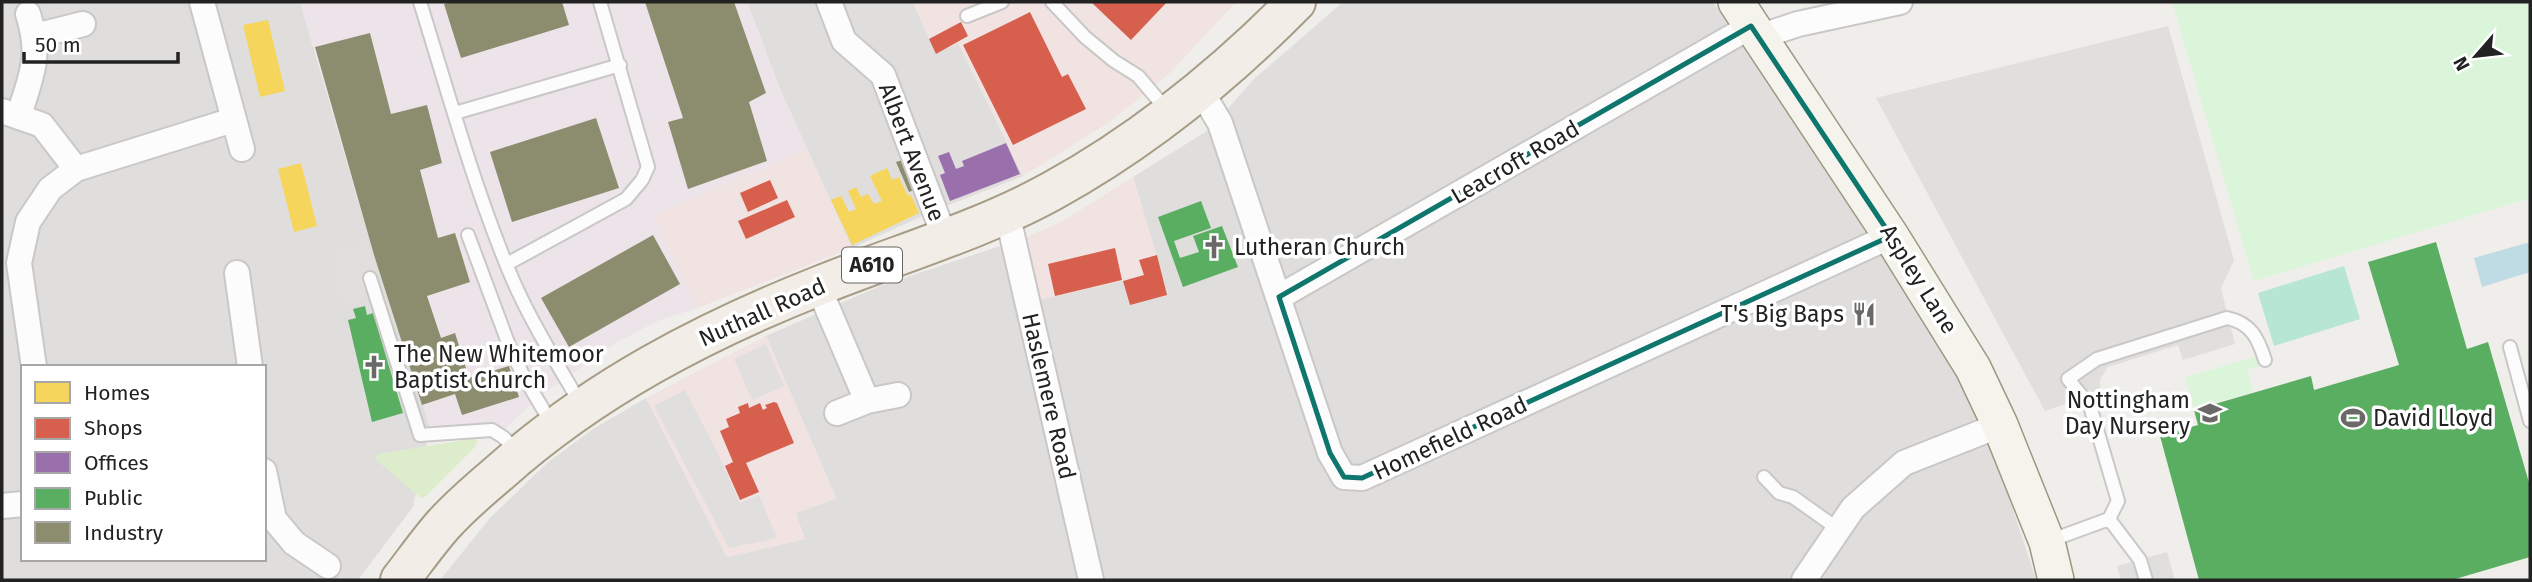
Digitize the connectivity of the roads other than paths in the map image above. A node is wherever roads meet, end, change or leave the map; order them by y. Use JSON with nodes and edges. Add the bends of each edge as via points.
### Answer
{"nodes":[{"id":1,"x":202,"y":2,"type":"edge"},
{"id":2,"x":420,"y":2,"type":"edge"},
{"id":3,"x":600,"y":2,"type":"edge"},
{"id":4,"x":829,"y":2,"type":"edge"},
{"id":5,"x":1002,"y":2,"type":"edge"},
{"id":6,"x":1052,"y":2,"type":"edge"},
{"id":7,"x":1296,"y":2,"type":"edge"},
{"id":8,"x":1900,"y":2,"type":"edge"},
{"id":9,"x":967,"y":16,"type":"dead end"},
{"id":10,"x":1749,"y":22,"type":"edge"},
{"id":11,"x":83,"y":24,"type":"dead end"},
{"id":12,"x":620,"y":65,"type":"junction"},
{"id":13,"x":1201,"y":91,"type":"junction"},
{"id":14,"x":1169,"y":112,"type":"junction"},
{"id":15,"x":455,"y":113,"type":"junction"},
{"id":16,"x":11,"y":114,"type":"edge"},
{"id":17,"x":233,"y":120,"type":"junction"},
{"id":18,"x":242,"y":149,"type":"dead end"},
{"id":19,"x":76,"y":169,"type":"junction"},
{"id":20,"x":1007,"y":213,"type":"junction"},
{"id":21,"x":468,"y":235,"type":"dead end"},
{"id":22,"x":1891,"y":236,"type":"junction"},
{"id":23,"x":945,"y":238,"type":"junction"},
{"id":24,"x":507,"y":264,"type":"junction"},
{"id":25,"x":237,"y":273,"type":"dead end"},
{"id":26,"x":370,"y":278,"type":"dead end"},
{"id":27,"x":818,"y":286,"type":"junction"},
{"id":28,"x":1279,"y":297,"type":"junction"},
{"id":29,"x":2510,"y":347,"type":"dead end"},
{"id":30,"x":2265,"y":360,"type":"dead end"},
{"id":31,"x":34,"y":365,"type":"edge"},
{"id":32,"x":249,"y":365,"type":"edge"},
{"id":33,"x":898,"y":394,"type":"dead end"},
{"id":34,"x":867,"y":401,"type":"junction"},
{"id":35,"x":837,"y":413,"type":"dead end"},
{"id":36,"x":568,"y":417,"type":"junction"},
{"id":37,"x":2530,"y":421,"type":"edge"},
{"id":38,"x":2000,"y":425,"type":"junction"},
{"id":39,"x":520,"y":453,"type":"junction"},
{"id":40,"x":1764,"y":477,"type":"dead end"},
{"id":41,"x":266,"y":481,"type":"edge"},
{"id":42,"x":21,"y":504,"type":"edge"},
{"id":43,"x":2,"y":506,"type":"edge"},
{"id":44,"x":2109,"y":519,"type":"junction"},
{"id":45,"x":1838,"y":529,"type":"junction"},
{"id":46,"x":2047,"y":542,"type":"junction"},
{"id":47,"x":328,"y":566,"type":"dead end"},
{"id":48,"x":400,"y":580,"type":"edge"},
{"id":49,"x":1091,"y":580,"type":"edge"},
{"id":50,"x":1804,"y":580,"type":"edge"},
{"id":51,"x":2056,"y":580,"type":"edge"},
{"id":52,"x":2146,"y":580,"type":"edge"}],
"edges":[{"from":1,"to":17,"type":"street"},
{"from":2,"to":15,"type":"lane"},
{"from":3,"to":12,"type":"lane"},
{"from":4,"to":23,"type":"street","name":"Albert Avenue","via":[[844,41],[883,75]]},
{"from":5,"to":9,"type":"lane"},
{"from":6,"to":14,"type":"lane","via":[[1085,37],[1138,76]]},
{"from":7,"to":13,"type":"main road","name":"Nuthall Road","number":"A610"},
{"from":8,"to":10,"type":"street","name":"Leacroft Road","via":[[1798,24]]},
{"from":10,"to":22,"type":"main road","name":"Aspley Lane"},
{"from":10,"to":28,"type":"street","name":"Leacroft Road"},
{"from":11,"to":16,"type":"street","via":[[32,25],[37,55]]},
{"from":12,"to":15,"type":"lane"},
{"from":12,"to":24,"type":"lane","via":[[648,167],[642,180],[626,199]]},
{"from":13,"to":14,"type":"main road","name":"Nuthall Road","number":"A610"},
{"from":13,"to":28,"type":"street","name":"Homefield Road","via":[[1220,124]]},
{"from":14,"to":20,"type":"main road","name":"Nuthall Road","number":"A610","via":[[1100,164]]},
{"from":15,"to":24,"type":"lane"},
{"from":16,"to":19,"type":"street","via":[[42,125]]},
{"from":17,"to":18,"type":"street"},
{"from":17,"to":19,"type":"street"},
{"from":19,"to":31,"type":"street","via":[[50,188],[28,222],[19,263]]},
{"from":20,"to":23,"type":"main road","name":"Nuthall Road","number":"A610"},
{"from":20,"to":49,"type":"street","name":"Haslemere Road"},
{"from":21,"to":36,"type":"lane","via":[[524,377]]},
{"from":22,"to":28,"type":"street","name":"Homefield Road","via":[[1362,478],[1344,477],[1330,453]]},
{"from":22,"to":38,"type":"main road","name":"Aspley Lane","via":[[1973,368]]},
{"from":23,"to":27,"type":"main road","name":"Nuthall Road","number":"A610"},
{"from":24,"to":36,"type":"lane"},
{"from":25,"to":32,"type":"street","via":[[234,336]]},
{"from":26,"to":39,"type":"lane","via":[[420,435],[492,430]]},
{"from":27,"to":34,"type":"street"},
{"from":27,"to":36,"type":"main road","name":"Nuthall Road","number":"A610","via":[[694,341],[632,374]]},
{"from":29,"to":37,"type":"lane"},
{"from":30,"to":44,"type":"lane","via":[[2260,343],[2242,321],[2227,318],[2097,359],[2068,379],[2090,406],[2103,446],[2118,501]]},
{"from":33,"to":34,"type":"street"},
{"from":34,"to":35,"type":"street"},
{"from":36,"to":39,"type":"main road","name":"Nuthall Road","number":"A610"},
{"from":38,"to":45,"type":"street","via":[[1904,463],[1853,508]]},
{"from":38,"to":46,"type":"main road","name":"Aspley Lane"},
{"from":39,"to":48,"type":"main road","name":"Nuthall Road","number":"A610","via":[[444,524]]},
{"from":40,"to":45,"type":"lane","via":[[1779,492]]},
{"from":41,"to":47,"type":"street","via":[[274,519],[294,543]]},
{"from":42,"to":43,"type":"street"},
{"from":44,"to":46,"type":"lane"},
{"from":44,"to":52,"type":"lane","via":[[2140,559]]},
{"from":45,"to":50,"type":"street"},
{"from":46,"to":51,"type":"main road","name":"Aspley Lane"}]}
